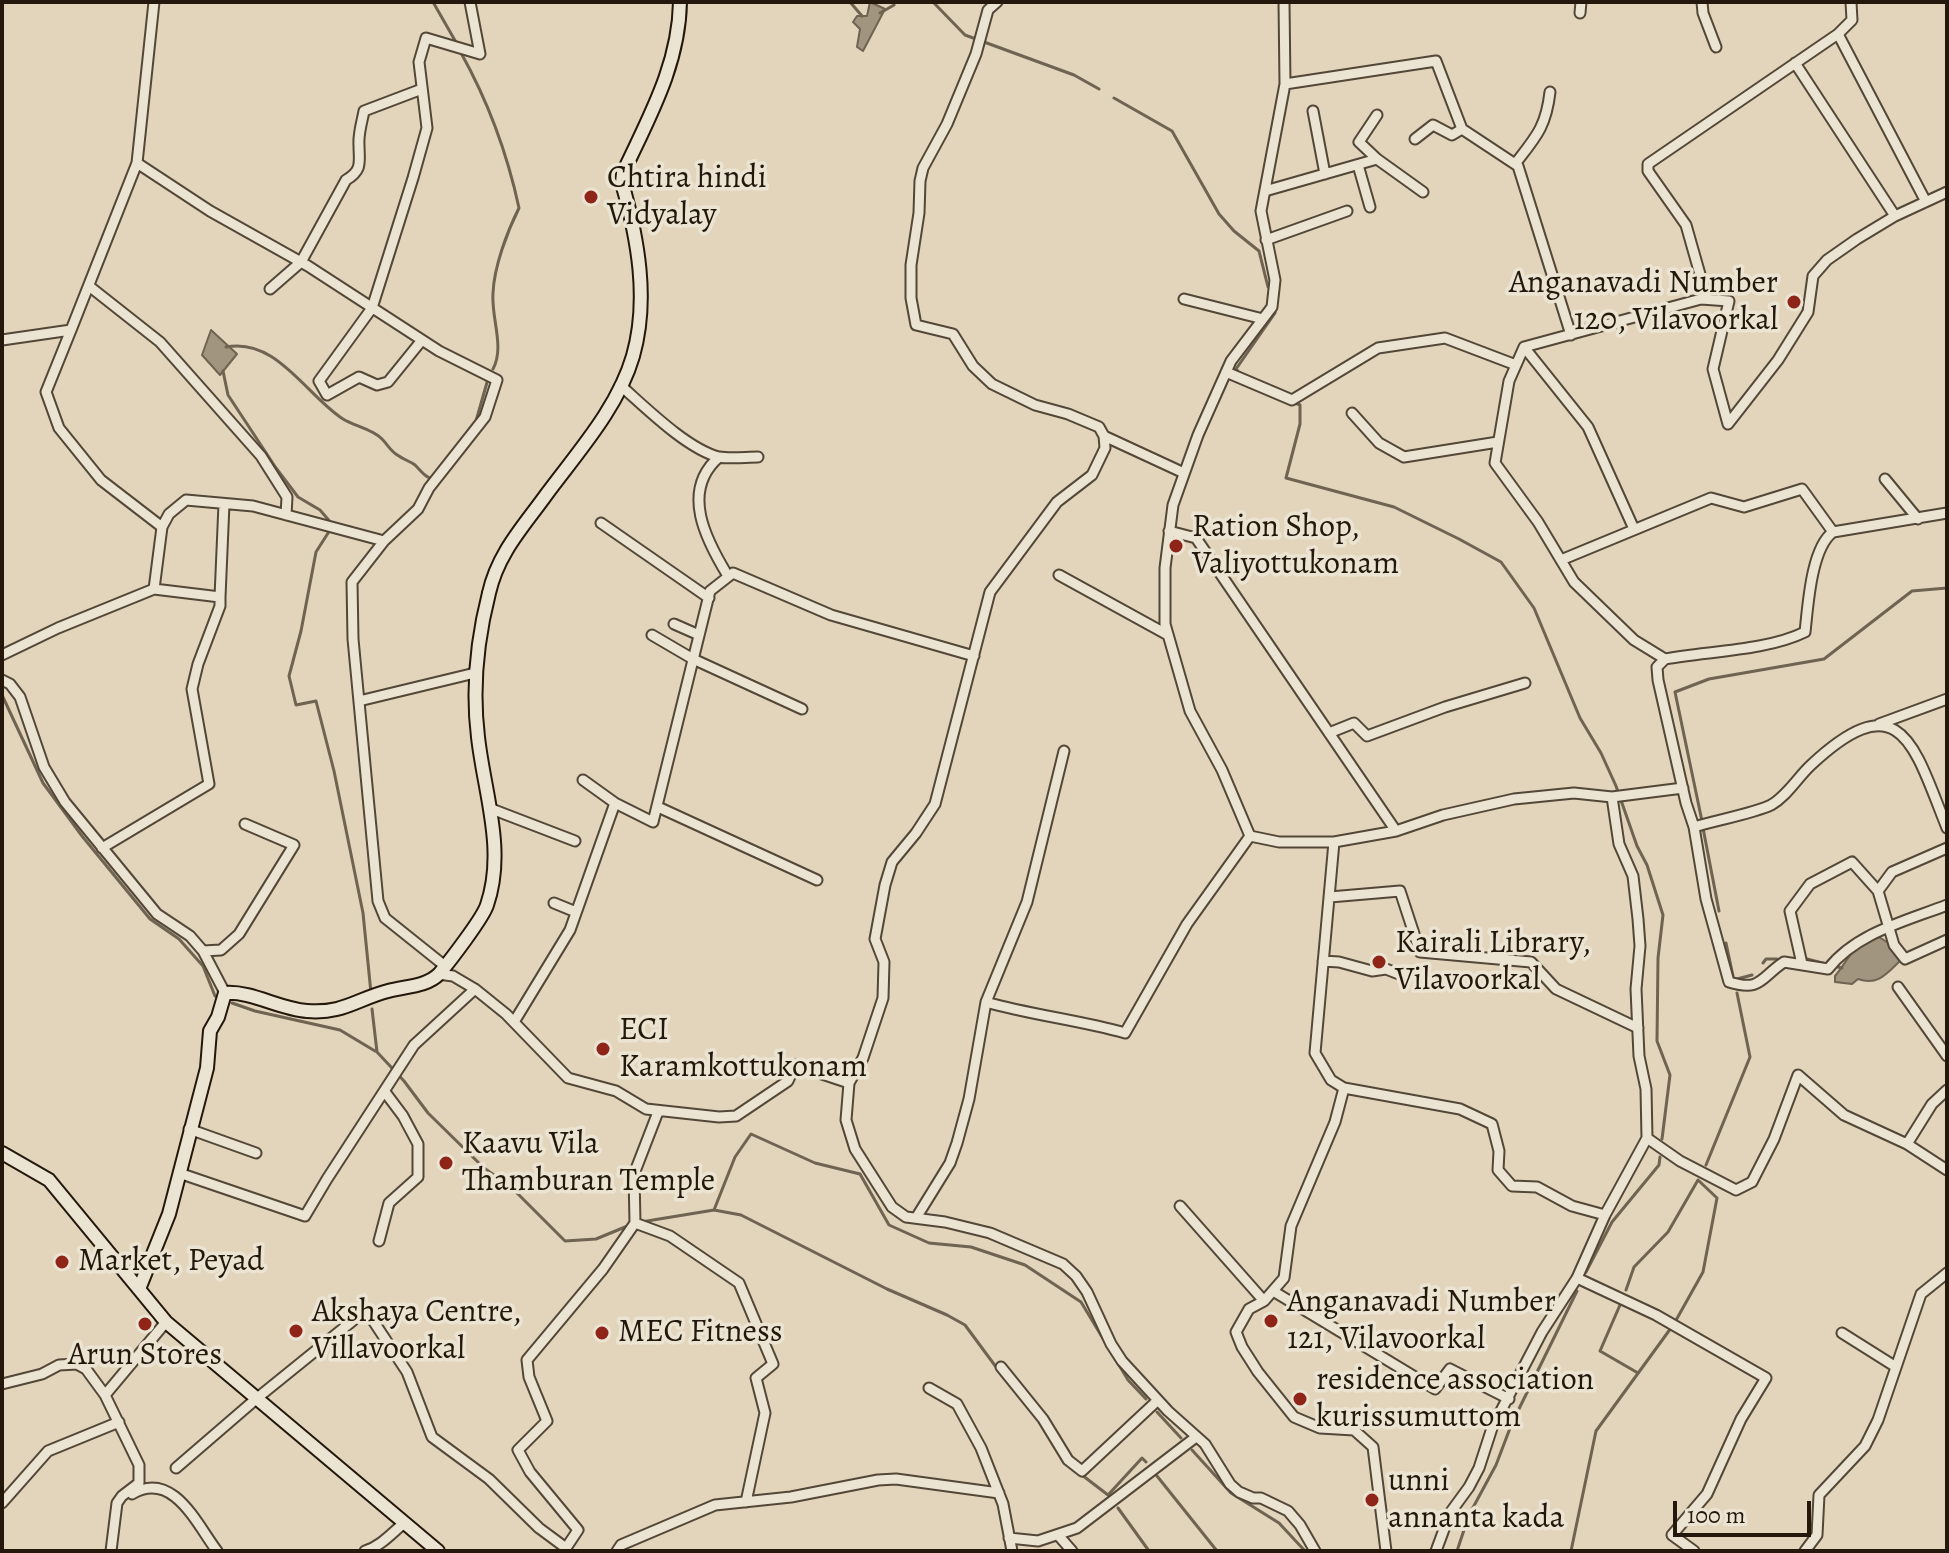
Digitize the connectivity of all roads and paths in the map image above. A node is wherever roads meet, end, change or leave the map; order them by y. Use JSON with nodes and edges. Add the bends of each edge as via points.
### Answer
{"nodes":[{"id":1,"x":154,"y":2,"type":"edge"},
{"id":2,"x":470,"y":2,"type":"edge"},
{"id":3,"x":680,"y":2,"type":"edge"},
{"id":4,"x":997,"y":2,"type":"edge"},
{"id":5,"x":1284,"y":2,"type":"edge"},
{"id":6,"x":1702,"y":2,"type":"edge"},
{"id":7,"x":1851,"y":2,"type":"edge"},
{"id":8,"x":1838,"y":34,"type":"junction"},
{"id":9,"x":1716,"y":47,"type":"dead end"},
{"id":10,"x":1795,"y":63,"type":"junction"},
{"id":11,"x":1285,"y":84,"type":"junction"},
{"id":12,"x":422,"y":89,"type":"junction"},
{"id":13,"x":1550,"y":92,"type":"dead end"},
{"id":14,"x":1313,"y":111,"type":"dead end"},
{"id":15,"x":1377,"y":115,"type":"dead end"},
{"id":16,"x":1462,"y":129,"type":"junction"},
{"id":17,"x":1415,"y":139,"type":"dead end"},
{"id":18,"x":1377,"y":159,"type":"junction"},
{"id":19,"x":137,"y":163,"type":"junction"},
{"id":20,"x":1515,"y":164,"type":"junction"},
{"id":21,"x":1358,"y":165,"type":"junction"},
{"id":22,"x":1325,"y":174,"type":"junction"},
{"id":23,"x":1265,"y":191,"type":"junction"},
{"id":24,"x":1423,"y":192,"type":"dead end"},
{"id":25,"x":1947,"y":192,"type":"edge"},
{"id":26,"x":1925,"y":200,"type":"junction"},
{"id":27,"x":1370,"y":207,"type":"dead end"},
{"id":28,"x":1347,"y":211,"type":"dead end"},
{"id":29,"x":1895,"y":216,"type":"junction"},
{"id":30,"x":1266,"y":240,"type":"junction"},
{"id":31,"x":301,"y":262,"type":"junction"},
{"id":32,"x":89,"y":286,"type":"junction"},
{"id":33,"x":270,"y":289,"type":"dead end"},
{"id":34,"x":1184,"y":299,"type":"dead end"},
{"id":35,"x":1707,"y":299,"type":"junction"},
{"id":36,"x":372,"y":308,"type":"junction"},
{"id":37,"x":1263,"y":319,"type":"junction"},
{"id":38,"x":71,"y":330,"type":"junction"},
{"id":39,"x":1571,"y":335,"type":"junction"},
{"id":40,"x":2,"y":340,"type":"edge"},
{"id":41,"x":422,"y":340,"type":"junction"},
{"id":42,"x":1524,"y":347,"type":"junction"},
{"id":43,"x":1516,"y":365,"type":"junction"},
{"id":44,"x":1226,"y":372,"type":"junction"},
{"id":45,"x":620,"y":385,"type":"junction"},
{"id":46,"x":1352,"y":413,"type":"dead end"},
{"id":47,"x":1104,"y":436,"type":"junction"},
{"id":48,"x":1498,"y":442,"type":"junction"},
{"id":49,"x":719,"y":457,"type":"junction"},
{"id":50,"x":758,"y":457,"type":"dead end"},
{"id":51,"x":1184,"y":473,"type":"junction"},
{"id":52,"x":1885,"y":479,"type":"dead end"},
{"id":53,"x":224,"y":504,"type":"junction"},
{"id":54,"x":1947,"y":513,"type":"edge"},
{"id":55,"x":286,"y":515,"type":"junction"},
{"id":56,"x":1918,"y":519,"type":"junction"},
{"id":57,"x":601,"y":523,"type":"dead end"},
{"id":58,"x":162,"y":527,"type":"junction"},
{"id":59,"x":1634,"y":529,"type":"junction"},
{"id":60,"x":1169,"y":531,"type":"junction"},
{"id":61,"x":1833,"y":532,"type":"junction"},
{"id":62,"x":384,"y":541,"type":"junction"},
{"id":63,"x":1561,"y":560,"type":"junction"},
{"id":64,"x":1059,"y":575,"type":"dead end"},
{"id":65,"x":728,"y":576,"type":"junction"},
{"id":66,"x":154,"y":589,"type":"junction"},
{"id":67,"x":220,"y":597,"type":"junction"},
{"id":68,"x":709,"y":598,"type":"junction"},
{"id":69,"x":674,"y":624,"type":"dead end"},
{"id":70,"x":652,"y":635,"type":"dead end"},
{"id":71,"x":699,"y":635,"type":"junction"},
{"id":72,"x":1168,"y":635,"type":"junction"},
{"id":73,"x":2,"y":655,"type":"edge"},
{"id":74,"x":974,"y":656,"type":"junction"},
{"id":75,"x":693,"y":659,"type":"junction"},
{"id":76,"x":1665,"y":659,"type":"junction"},
{"id":77,"x":475,"y":673,"type":"junction"},
{"id":78,"x":2,"y":680,"type":"edge"},
{"id":79,"x":1525,"y":683,"type":"dead end"},
{"id":80,"x":1947,"y":699,"type":"edge"},
{"id":81,"x":359,"y":701,"type":"junction"},
{"id":82,"x":802,"y":709,"type":"dead end"},
{"id":83,"x":1876,"y":725,"type":"junction"},
{"id":84,"x":1329,"y":733,"type":"junction"},
{"id":85,"x":1064,"y":751,"type":"dead end"},
{"id":86,"x":583,"y":780,"type":"dead end"},
{"id":87,"x":1683,"y":788,"type":"junction"},
{"id":88,"x":1613,"y":797,"type":"junction"},
{"id":89,"x":615,"y":803,"type":"junction"},
{"id":90,"x":658,"y":807,"type":"junction"},
{"id":91,"x":489,"y":808,"type":"junction"},
{"id":92,"x":245,"y":824,"type":"dead end"},
{"id":93,"x":1699,"y":825,"type":"junction"},
{"id":94,"x":1947,"y":828,"type":"edge"},
{"id":95,"x":1396,"y":831,"type":"junction"},
{"id":96,"x":1250,"y":836,"type":"junction"},
{"id":97,"x":575,"y":841,"type":"dead end"},
{"id":98,"x":1334,"y":842,"type":"junction"},
{"id":99,"x":102,"y":848,"type":"junction"},
{"id":100,"x":1947,"y":848,"type":"edge"},
{"id":101,"x":817,"y":880,"type":"dead end"},
{"id":102,"x":1878,"y":891,"type":"junction"},
{"id":103,"x":1330,"y":897,"type":"junction"},
{"id":104,"x":554,"y":903,"type":"dead end"},
{"id":105,"x":1947,"y":905,"type":"edge"},
{"id":106,"x":576,"y":912,"type":"junction"},
{"id":107,"x":1888,"y":928,"type":"junction"},
{"id":108,"x":1947,"y":940,"type":"edge"},
{"id":109,"x":203,"y":951,"type":"junction"},
{"id":110,"x":1323,"y":961,"type":"junction"},
{"id":111,"x":1802,"y":964,"type":"junction"},
{"id":112,"x":442,"y":970,"type":"junction"},
{"id":113,"x":1404,"y":976,"type":"dead end"},
{"id":114,"x":1898,"y":987,"type":"dead end"},
{"id":115,"x":475,"y":989,"type":"junction"},
{"id":116,"x":225,"y":993,"type":"junction"},
{"id":117,"x":986,"y":1002,"type":"junction"},
{"id":118,"x":514,"y":1022,"type":"junction"},
{"id":119,"x":1638,"y":1028,"type":"junction"},
{"id":120,"x":1947,"y":1056,"type":"edge"},
{"id":121,"x":849,"y":1083,"type":"junction"},
{"id":122,"x":1344,"y":1088,"type":"junction"},
{"id":123,"x":1947,"y":1090,"type":"edge"},
{"id":124,"x":385,"y":1092,"type":"junction"},
{"id":125,"x":658,"y":1112,"type":"junction"},
{"id":126,"x":189,"y":1129,"type":"junction"},
{"id":127,"x":1647,"y":1138,"type":"junction"},
{"id":128,"x":1907,"y":1144,"type":"junction"},
{"id":129,"x":2,"y":1153,"type":"edge"},
{"id":130,"x":256,"y":1153,"type":"dead end"},
{"id":131,"x":1947,"y":1170,"type":"edge"},
{"id":132,"x":179,"y":1173,"type":"junction"},
{"id":133,"x":1180,"y":1206,"type":"dead end"},
{"id":134,"x":1605,"y":1215,"type":"junction"},
{"id":135,"x":916,"y":1218,"type":"junction"},
{"id":136,"x":635,"y":1223,"type":"junction"},
{"id":137,"x":379,"y":1241,"type":"dead end"},
{"id":138,"x":1947,"y":1273,"type":"edge"},
{"id":139,"x":1577,"y":1278,"type":"junction"},
{"id":140,"x":139,"y":1289,"type":"junction"},
{"id":141,"x":1273,"y":1291,"type":"junction"},
{"id":142,"x":1264,"y":1301,"type":"junction"},
{"id":143,"x":166,"y":1322,"type":"junction"},
{"id":144,"x":1842,"y":1333,"type":"dead end"},
{"id":145,"x":1001,"y":1367,"type":"dead end"},
{"id":146,"x":1896,"y":1367,"type":"junction"},
{"id":147,"x":2,"y":1384,"type":"edge"},
{"id":148,"x":929,"y":1388,"type":"dead end"},
{"id":149,"x":105,"y":1395,"type":"junction"},
{"id":150,"x":256,"y":1399,"type":"junction"},
{"id":151,"x":1509,"y":1399,"type":"junction"},
{"id":152,"x":1158,"y":1400,"type":"junction"},
{"id":153,"x":119,"y":1422,"type":"junction"},
{"id":154,"x":1196,"y":1437,"type":"junction"},
{"id":155,"x":176,"y":1468,"type":"dead end"},
{"id":156,"x":999,"y":1493,"type":"junction"},
{"id":157,"x":746,"y":1502,"type":"junction"},
{"id":158,"x":2,"y":1503,"type":"edge"},
{"id":159,"x":117,"y":1503,"type":"junction"},
{"id":160,"x":404,"y":1523,"type":"junction"},
{"id":161,"x":1058,"y":1535,"type":"junction"},
{"id":162,"x":1009,"y":1538,"type":"junction"},
{"id":163,"x":565,"y":1550,"type":"edge"},
{"id":164,"x":111,"y":1551,"type":"edge"},
{"id":165,"x":217,"y":1551,"type":"edge"},
{"id":166,"x":365,"y":1551,"type":"edge"},
{"id":167,"x":438,"y":1551,"type":"edge"},
{"id":168,"x":617,"y":1551,"type":"edge"},
{"id":169,"x":1012,"y":1551,"type":"edge"},
{"id":170,"x":1072,"y":1551,"type":"edge"},
{"id":171,"x":1315,"y":1551,"type":"edge"},
{"id":172,"x":1386,"y":1551,"type":"edge"},
{"id":173,"x":1436,"y":1551,"type":"edge"},
{"id":174,"x":1694,"y":1551,"type":"edge"},
{"id":175,"x":1805,"y":1551,"type":"edge"}],
"edges":[{"from":1,"to":19,"type":"street"},
{"from":2,"to":12,"type":"street","via":[[480,54],[426,38],[419,62]]},
{"from":3,"to":45,"type":"street","via":[[670,70],[623,173],[641,294],[633,356]]},
{"from":4,"to":47,"type":"street","via":[[988,10],[947,124],[923,168],[910,284],[916,325],[953,334],[992,384],[1099,427]]},
{"from":5,"to":11,"type":"street"},
{"from":6,"to":9,"type":"street"},
{"from":7,"to":8,"type":"street","via":[[1852,20]]},
{"from":8,"to":10,"type":"street"},
{"from":8,"to":26,"type":"street"},
{"from":10,"to":29,"type":"street"},
{"from":10,"to":35,"type":"street","via":[[1648,164],[1686,225]]},
{"from":11,"to":16,"type":"street","via":[[1436,61]]},
{"from":11,"to":23,"type":"street"},
{"from":12,"to":31,"type":"street","via":[[364,111],[361,161]]},
{"from":12,"to":36,"type":"street","via":[[427,128]]},
{"from":13,"to":20,"type":"street","via":[[1547,118]]},
{"from":14,"to":22,"type":"street"},
{"from":15,"to":18,"type":"street","via":[[1359,142]]},
{"from":16,"to":17,"type":"street","via":[[1452,135],[1433,125]]},
{"from":16,"to":20,"type":"street"},
{"from":18,"to":21,"type":"street"},
{"from":18,"to":24,"type":"street"},
{"from":19,"to":31,"type":"street"},
{"from":19,"to":32,"type":"street"},
{"from":20,"to":39,"type":"street"},
{"from":21,"to":22,"type":"street"},
{"from":21,"to":27,"type":"street"},
{"from":22,"to":23,"type":"street"},
{"from":23,"to":30,"type":"street","via":[[1261,211]]},
{"from":25,"to":26,"type":"street"},
{"from":26,"to":29,"type":"street"},
{"from":28,"to":30,"type":"street"},
{"from":29,"to":35,"type":"street","via":[[1827,260],[1813,276],[1808,312],[1728,424],[1713,369],[1729,301]]},
{"from":30,"to":37,"type":"street","via":[[1275,280],[1272,307]]},
{"from":31,"to":33,"type":"street"},
{"from":31,"to":36,"type":"street"},
{"from":32,"to":38,"type":"street"},
{"from":32,"to":55,"type":"street","via":[[160,342],[261,456],[287,497]]},
{"from":34,"to":37,"type":"street"},
{"from":35,"to":39,"type":"street"},
{"from":36,"to":41,"type":"street"},
{"from":36,"to":41,"type":"street","via":[[319,381],[327,395],[359,377],[377,385],[388,382]]},
{"from":37,"to":44,"type":"street"},
{"from":38,"to":40,"type":"street"},
{"from":38,"to":58,"type":"street","via":[[46,392],[59,428],[101,480]]},
{"from":39,"to":42,"type":"street"},
{"from":41,"to":62,"type":"street","via":[[497,380],[485,417],[418,509]]},
{"from":42,"to":43,"type":"street"},
{"from":42,"to":59,"type":"street","via":[[1588,427]]},
{"from":43,"to":44,"type":"street","via":[[1445,338],[1378,348],[1292,400]]},
{"from":43,"to":48,"type":"street"},
{"from":44,"to":51,"type":"street"},
{"from":45,"to":49,"type":"street","via":[[675,432]]},
{"from":45,"to":77,"type":"street","via":[[501,556],[488,596]]},
{"from":46,"to":48,"type":"street","via":[[1379,443],[1404,457]]},
{"from":47,"to":51,"type":"street"},
{"from":47,"to":74,"type":"street","via":[[1105,448],[1092,475],[1057,502],[990,592]]},
{"from":48,"to":63,"type":"street","via":[[1495,463]]},
{"from":49,"to":50,"type":"street"},
{"from":49,"to":65,"type":"street","via":[[707,467],[699,501],[708,543]]},
{"from":51,"to":60,"type":"street"},
{"from":52,"to":56,"type":"street"},
{"from":53,"to":55,"type":"street"},
{"from":53,"to":58,"type":"street","via":[[186,500]]},
{"from":53,"to":67,"type":"street"},
{"from":54,"to":56,"type":"street"},
{"from":55,"to":62,"type":"street"},
{"from":56,"to":61,"type":"street"},
{"from":57,"to":68,"type":"street"},
{"from":58,"to":66,"type":"street"},
{"from":59,"to":61,"type":"street","via":[[1711,498],[1744,507],[1802,489]]},
{"from":59,"to":63,"type":"street"},
{"from":60,"to":72,"type":"street"},
{"from":60,"to":84,"type":"street","via":[[1196,538]]},
{"from":61,"to":76,"type":"street","via":[[1825,538],[1816,565],[1805,632],[1754,646]]},
{"from":62,"to":81,"type":"street","via":[[352,582]]},
{"from":63,"to":76,"type":"street","via":[[1574,582],[1634,640]]},
{"from":64,"to":72,"type":"street"},
{"from":65,"to":68,"type":"street"},
{"from":65,"to":74,"type":"street","via":[[733,573],[831,615]]},
{"from":66,"to":67,"type":"street"},
{"from":66,"to":73,"type":"street"},
{"from":67,"to":99,"type":"street","via":[[192,689],[209,784]]},
{"from":68,"to":71,"type":"street"},
{"from":69,"to":71,"type":"street"},
{"from":70,"to":75,"type":"street"},
{"from":71,"to":75,"type":"street"},
{"from":72,"to":96,"type":"street","via":[[1190,711]]},
{"from":74,"to":121,"type":"street","via":[[935,804],[892,862],[885,885],[875,939],[884,962],[883,998]]},
{"from":75,"to":82,"type":"street"},
{"from":75,"to":90,"type":"street"},
{"from":76,"to":87,"type":"street","via":[[1657,667],[1658,680]]},
{"from":77,"to":81,"type":"street"},
{"from":77,"to":91,"type":"street"},
{"from":78,"to":99,"type":"street","via":[[20,697],[52,783]]},
{"from":79,"to":84,"type":"street","via":[[1367,736],[1354,723]]},
{"from":80,"to":83,"type":"street"},
{"from":81,"to":112,"type":"street","via":[[378,901],[385,918]]},
{"from":83,"to":93,"type":"street","via":[[1831,747],[1772,804]]},
{"from":83,"to":94,"type":"street","via":[[1905,736]]},
{"from":84,"to":95,"type":"street"},
{"from":85,"to":117,"type":"street","via":[[1027,902]]},
{"from":86,"to":89,"type":"street"},
{"from":87,"to":88,"type":"street"},
{"from":87,"to":93,"type":"street"},
{"from":88,"to":95,"type":"street","via":[[1574,793],[1514,799]]},
{"from":88,"to":119,"type":"street","via":[[1638,919]]},
{"from":89,"to":90,"type":"street","via":[[653,822]]},
{"from":89,"to":106,"type":"street"},
{"from":90,"to":101,"type":"street"},
{"from":91,"to":97,"type":"street"},
{"from":91,"to":112,"type":"street","via":[[495,849],[487,906]]},
{"from":92,"to":109,"type":"street","via":[[294,845],[239,934],[221,950]]},
{"from":93,"to":111,"type":"street","via":[[1706,899],[1729,982],[1748,988],[1784,962]]},
{"from":95,"to":98,"type":"street"},
{"from":96,"to":98,"type":"street"},
{"from":96,"to":117,"type":"street","via":[[1187,924],[1125,1033]]},
{"from":98,"to":103,"type":"street"},
{"from":99,"to":109,"type":"street","via":[[157,914]]},
{"from":100,"to":102,"type":"street","via":[[1892,872]]},
{"from":102,"to":107,"type":"street"},
{"from":102,"to":111,"type":"street","via":[[1852,862],[1810,884],[1790,911]]},
{"from":103,"to":110,"type":"street"},
{"from":103,"to":119,"type":"street","via":[[1400,891],[1420,952],[1531,962],[1556,989]]},
{"from":104,"to":106,"type":"street"},
{"from":105,"to":107,"type":"street"},
{"from":106,"to":118,"type":"street"},
{"from":107,"to":108,"type":"street","via":[[1905,959]]},
{"from":107,"to":111,"type":"street","via":[[1840,953],[1828,969]]},
{"from":109,"to":116,"type":"street"},
{"from":110,"to":113,"type":"street"},
{"from":110,"to":122,"type":"street","via":[[1315,1053],[1331,1080]]},
{"from":112,"to":115,"type":"street"},
{"from":112,"to":116,"type":"street","via":[[421,984],[327,1011]]},
{"from":114,"to":120,"type":"street"},
{"from":115,"to":118,"type":"street"},
{"from":115,"to":124,"type":"street","via":[[414,1045]]},
{"from":116,"to":126,"type":"street","via":[[210,1031],[207,1068]]},
{"from":117,"to":135,"type":"street","via":[[957,1143]]},
{"from":118,"to":125,"type":"street","via":[[568,1078],[616,1091]]},
{"from":119,"to":127,"type":"street"},
{"from":121,"to":125,"type":"street","via":[[795,1065],[788,1081],[736,1116]]},
{"from":121,"to":135,"type":"street","via":[[846,1120],[855,1149],[892,1207]]},
{"from":122,"to":134,"type":"street","via":[[1460,1109],[1492,1124],[1498,1170],[1512,1186],[1537,1187],[1572,1206]]},
{"from":122,"to":141,"type":"street","via":[[1291,1226],[1284,1278]]},
{"from":123,"to":128,"type":"street"},
{"from":124,"to":132,"type":"street","via":[[305,1216]]},
{"from":124,"to":137,"type":"street","via":[[418,1144],[418,1177],[389,1203]]},
{"from":125,"to":136,"type":"street","via":[[634,1174]]},
{"from":126,"to":130,"type":"street"},
{"from":126,"to":132,"type":"street"},
{"from":127,"to":128,"type":"street","via":[[1736,1190],[1745,1188],[1774,1139],[1798,1075],[1844,1115]]},
{"from":127,"to":134,"type":"street"},
{"from":128,"to":131,"type":"street"},
{"from":129,"to":140,"type":"street","via":[[49,1180]]},
{"from":132,"to":140,"type":"street"},
{"from":133,"to":142,"type":"street"},
{"from":134,"to":139,"type":"street"},
{"from":135,"to":152,"type":"street","via":[[990,1233],[1063,1264],[1087,1292],[1111,1344]]},
{"from":136,"to":157,"type":"street","via":[[670,1236],[739,1283],[773,1364],[756,1378],[765,1413]]},
{"from":136,"to":163,"type":"street","via":[[527,1360],[547,1421],[518,1450],[578,1530]]},
{"from":138,"to":146,"type":"street","via":[[1921,1294]]},
{"from":139,"to":151,"type":"street","via":[[1542,1332]]},
{"from":139,"to":174,"type":"street","via":[[1766,1378],[1707,1494],[1672,1535]]},
{"from":140,"to":143,"type":"street"},
{"from":141,"to":142,"type":"street"},
{"from":141,"to":151,"type":"street","via":[[1435,1389],[1450,1369]]},
{"from":142,"to":172,"type":"street","via":[[1249,1309],[1236,1332],[1242,1347],[1294,1417],[1320,1428],[1354,1430],[1373,1447]]},
{"from":143,"to":149,"type":"street"},
{"from":143,"to":150,"type":"street"},
{"from":144,"to":146,"type":"street"},
{"from":145,"to":152,"type":"street","via":[[1068,1460],[1082,1471]]},
{"from":146,"to":175,"type":"street","via":[[1865,1446],[1819,1495],[1817,1535]]},
{"from":147,"to":149,"type":"street","via":[[77,1364]]},
{"from":148,"to":156,"type":"street","via":[[957,1404]]},
{"from":149,"to":153,"type":"street"},
{"from":150,"to":155,"type":"street"},
{"from":150,"to":160,"type":"street"},
{"from":150,"to":163,"type":"street","via":[[366,1310],[407,1372],[432,1437],[489,1479]]},
{"from":151,"to":173,"type":"street"},
{"from":152,"to":154,"type":"street"},
{"from":153,"to":158,"type":"street","via":[[48,1451]]},
{"from":153,"to":159,"type":"street","via":[[139,1465],[139,1483]]},
{"from":154,"to":161,"type":"street","via":[[1077,1528]]},
{"from":154,"to":171,"type":"street","via":[[1230,1484],[1288,1511]]},
{"from":156,"to":157,"type":"street","via":[[896,1479]]},
{"from":156,"to":162,"type":"street"},
{"from":157,"to":168,"type":"street","via":[[715,1505]]},
{"from":159,"to":164,"type":"street"},
{"from":159,"to":165,"type":"street","via":[[154,1487],[172,1492]]},
{"from":160,"to":166,"type":"street","via":[[379,1547]]},
{"from":160,"to":167,"type":"street"},
{"from":161,"to":162,"type":"street","via":[[1038,1541]]},
{"from":161,"to":170,"type":"street"},
{"from":162,"to":169,"type":"street"}]}
